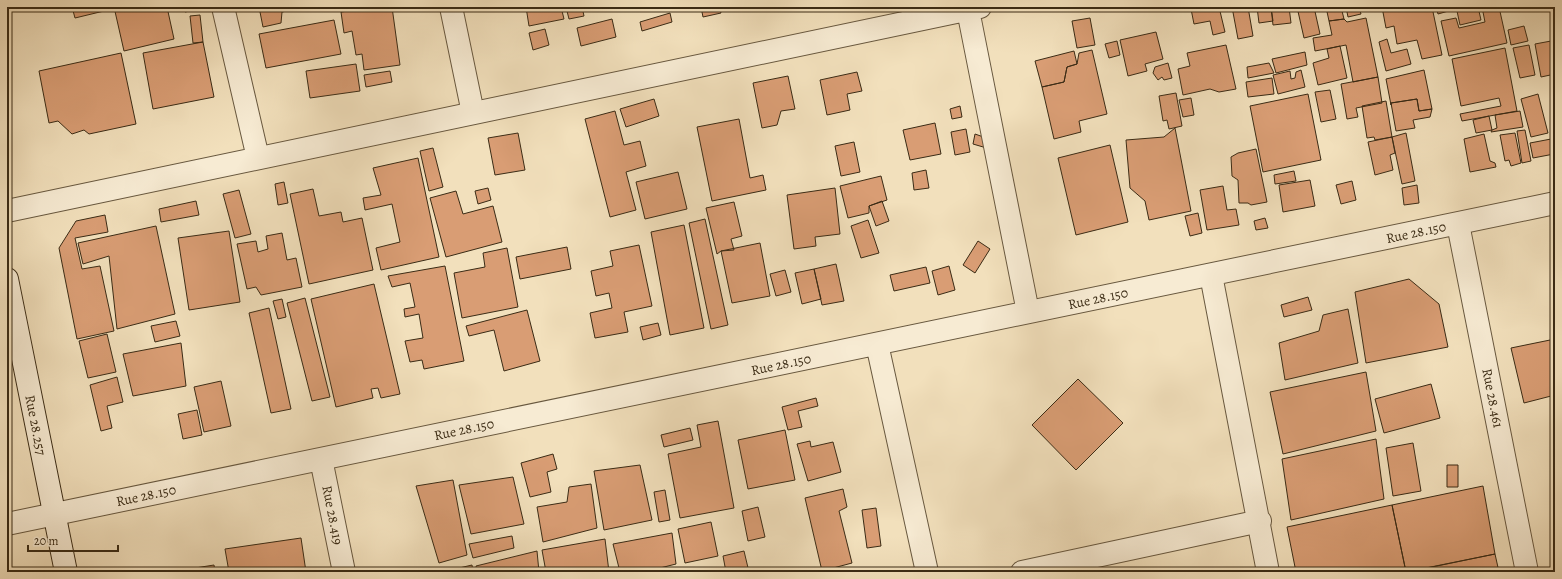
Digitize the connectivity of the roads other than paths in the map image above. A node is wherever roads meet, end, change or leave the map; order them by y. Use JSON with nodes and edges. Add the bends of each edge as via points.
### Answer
{"nodes":[{"id":1,"x":223,"y":7,"type":"edge"},
{"id":2,"x":451,"y":7,"type":"edge"},
{"id":3,"x":974,"y":8,"type":"edge"},
{"id":4,"x":473,"y":113,"type":"junction"},
{"id":5,"x":258,"y":158,"type":"junction"},
{"id":6,"x":1555,"y":204,"type":"edge"},
{"id":7,"x":7,"y":211,"type":"edge"},
{"id":8,"x":1458,"y":224,"type":"junction"},
{"id":9,"x":1211,"y":275,"type":"junction"},
{"id":10,"x":7,"y":278,"type":"edge"},
{"id":11,"x":1028,"y":312,"type":"junction"},
{"id":12,"x":877,"y":344,"type":"junction"},
{"id":13,"x":321,"y":459,"type":"junction"},
{"id":14,"x":54,"y":514,"type":"junction"},
{"id":15,"x":1260,"y":521,"type":"junction"},
{"id":16,"x":7,"y":524,"type":"edge"},
{"id":17,"x":66,"y":572,"type":"edge"},
{"id":18,"x":344,"y":572,"type":"edge"},
{"id":19,"x":927,"y":572,"type":"edge"},
{"id":20,"x":1022,"y":572,"type":"edge"},
{"id":21,"x":1268,"y":572,"type":"edge"},
{"id":22,"x":1527,"y":572,"type":"edge"}],
"edges":[{"from":1,"to":5,"type":"street"},
{"from":2,"to":4,"type":"street"},
{"from":3,"to":4,"type":"street"},
{"from":3,"to":11,"type":"street"},
{"from":4,"to":5,"type":"street"},
{"from":5,"to":7,"type":"street"},
{"from":6,"to":8,"type":"street","name":"Rue 28.150"},
{"from":8,"to":9,"type":"street","name":"Rue 28.150"},
{"from":8,"to":22,"type":"street","name":"Rue 28.461"},
{"from":9,"to":11,"type":"street","name":"Rue 28.150"},
{"from":9,"to":15,"type":"street"},
{"from":10,"to":14,"type":"street","name":"Rue 28.257"},
{"from":11,"to":12,"type":"street","name":"Rue 28.150"},
{"from":12,"to":13,"type":"street","name":"Rue 28.150"},
{"from":12,"to":19,"type":"street"},
{"from":13,"to":14,"type":"street","name":"Rue 28.150"},
{"from":13,"to":18,"type":"street","name":"Rue 28.419"},
{"from":14,"to":16,"type":"street","name":"Rue 28.150"},
{"from":14,"to":17,"type":"street","name":"Rue 28.257"},
{"from":15,"to":20,"type":"street"},
{"from":15,"to":21,"type":"street"}]}
